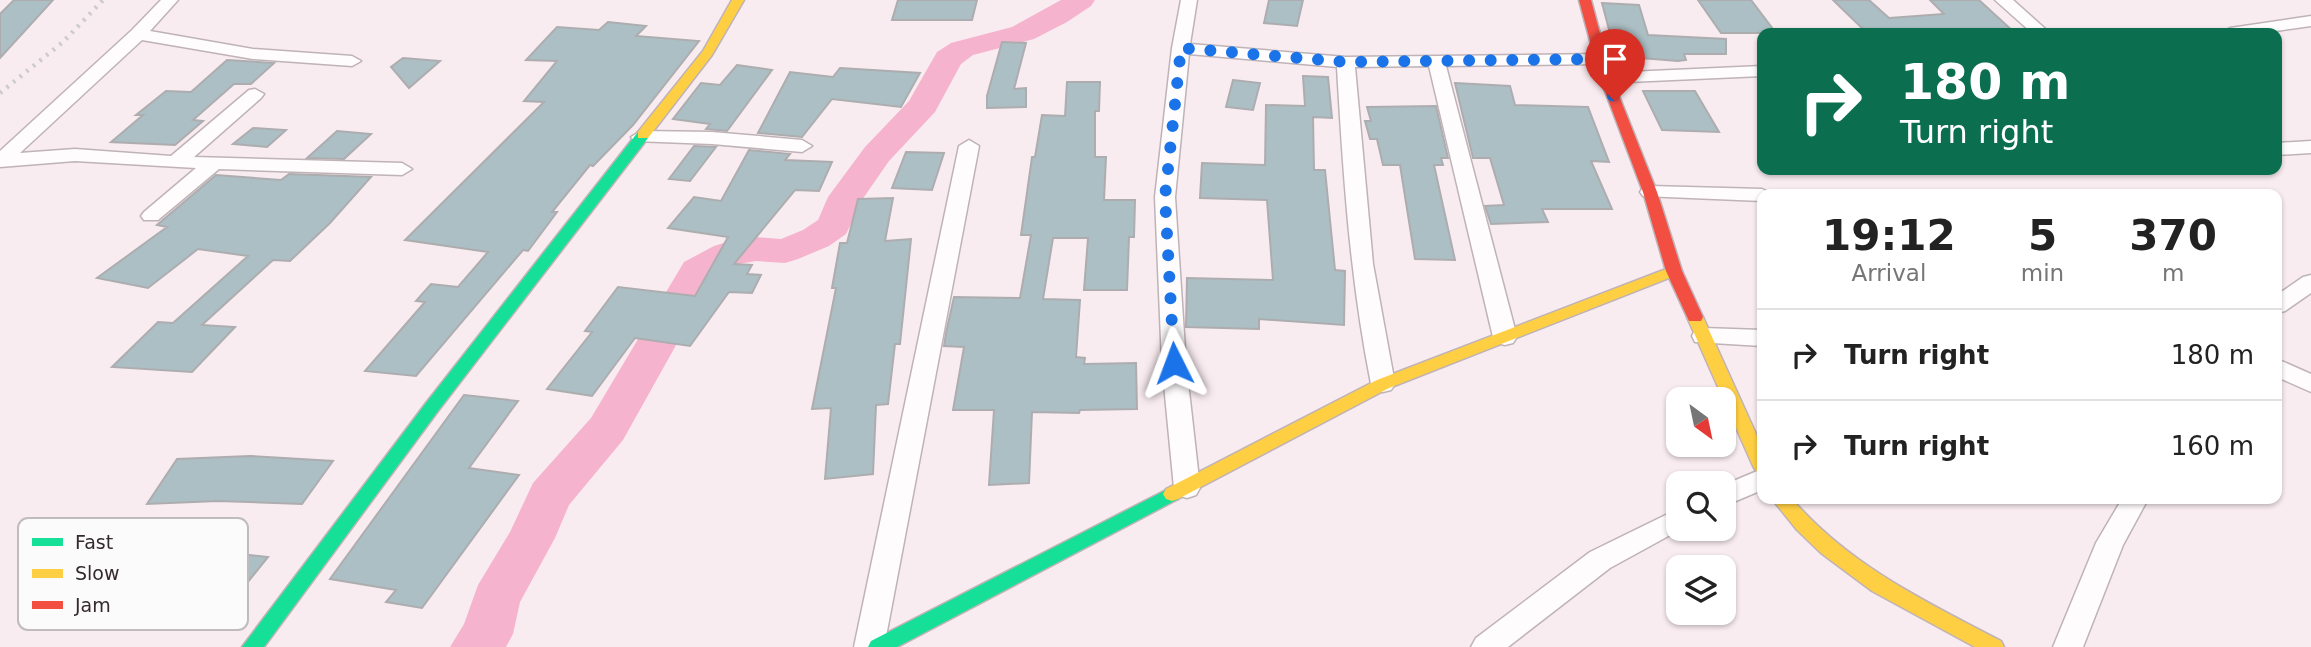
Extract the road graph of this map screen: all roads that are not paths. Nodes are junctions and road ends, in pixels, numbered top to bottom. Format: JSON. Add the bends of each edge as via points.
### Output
{"nodes":[{"id":1,"x":170,"y":0,"type":"edge"},
{"id":2,"x":737,"y":0,"type":"edge"},
{"id":3,"x":1189,"y":0,"type":"edge"},
{"id":4,"x":1585,"y":0,"type":"edge"},
{"id":5,"x":2003,"y":0,"type":"edge"},
{"id":6,"x":2311,"y":21,"type":"edge"},
{"id":7,"x":2036,"y":28,"type":"edge"},
{"id":8,"x":2264,"y":28,"type":"edge"},
{"id":9,"x":138,"y":34,"type":"junction"},
{"id":10,"x":1181,"y":48,"type":"junction"},
{"id":11,"x":352,"y":61,"type":"dead end"},
{"id":12,"x":1436,"y":61,"type":"junction"},
{"id":13,"x":1346,"y":62,"type":"junction"},
{"id":14,"x":1605,"y":69,"type":"junction"},
{"id":15,"x":1757,"y":71,"type":"edge"},
{"id":16,"x":255,"y":94,"type":"dead end"},
{"id":17,"x":641,"y":137,"type":"junction"},
{"id":18,"x":802,"y":146,"type":"dead end"},
{"id":19,"x":969,"y":146,"type":"dead end"},
{"id":20,"x":2311,"y":147,"type":"edge"},
{"id":21,"x":2282,"y":149,"type":"edge"},
{"id":22,"x":1,"y":161,"type":"edge"},
{"id":23,"x":176,"y":162,"type":"junction"},
{"id":24,"x":215,"y":163,"type":"junction"},
{"id":25,"x":402,"y":169,"type":"dead end"},
{"id":26,"x":1650,"y":192,"type":"junction"},
{"id":27,"x":1757,"y":195,"type":"edge"},
{"id":28,"x":151,"y":216,"type":"dead end"},
{"id":29,"x":1674,"y":271,"type":"junction"},
{"id":30,"x":2311,"y":282,"type":"edge"},
{"id":31,"x":2282,"y":302,"type":"edge"},
{"id":32,"x":1703,"y":336,"type":"junction"},
{"id":33,"x":1506,"y":337,"type":"junction"},
{"id":34,"x":1757,"y":338,"type":"edge"},
{"id":35,"x":2282,"y":370,"type":"edge"},
{"id":36,"x":1383,"y":384,"type":"junction"},
{"id":37,"x":2311,"y":384,"type":"edge"},
{"id":38,"x":1757,"y":455,"type":"edge"},
{"id":39,"x":1757,"y":481,"type":"edge"},
{"id":40,"x":1187,"y":488,"type":"junction"},
{"id":41,"x":1736,"y":491,"type":"edge"},
{"id":42,"x":1784,"y":504,"type":"edge"},
{"id":43,"x":2132,"y":504,"type":"edge"},
{"id":44,"x":1666,"y":525,"type":"edge"},
{"id":45,"x":252,"y":647,"type":"edge"},
{"id":46,"x":869,"y":647,"type":"edge"},
{"id":47,"x":878,"y":647,"type":"edge"},
{"id":48,"x":1486,"y":647,"type":"edge"},
{"id":49,"x":1994,"y":647,"type":"edge"},
{"id":50,"x":2068,"y":647,"type":"edge"}],
"edges":[{"from":1,"to":9,"type":"street"},
{"from":2,"to":17,"type":"street","via":[[708,52]]},
{"from":3,"to":10,"type":"street"},
{"from":4,"to":14,"type":"street"},
{"from":5,"to":7,"type":"street"},
{"from":6,"to":8,"type":"street"},
{"from":9,"to":11,"type":"street","via":[[253,54]]},
{"from":9,"to":22,"type":"street"},
{"from":10,"to":13,"type":"street"},
{"from":10,"to":40,"type":"street","via":[[1165,197],[1174,363]]},
{"from":12,"to":13,"type":"street"},
{"from":12,"to":14,"type":"street"},
{"from":12,"to":33,"type":"street"},
{"from":13,"to":36,"type":"street","via":[[1353,182]]},
{"from":14,"to":15,"type":"street"},
{"from":14,"to":26,"type":"street"},
{"from":16,"to":23,"type":"street"},
{"from":17,"to":18,"type":"street"},
{"from":17,"to":45,"type":"street"},
{"from":19,"to":46,"type":"street"},
{"from":20,"to":21,"type":"street"},
{"from":22,"to":23,"type":"street","via":[[75,155]]},
{"from":23,"to":24,"type":"street"},
{"from":24,"to":25,"type":"street"},
{"from":24,"to":28,"type":"street"},
{"from":26,"to":27,"type":"street"},
{"from":26,"to":29,"type":"street"},
{"from":29,"to":32,"type":"street"},
{"from":29,"to":33,"type":"street"},
{"from":30,"to":31,"type":"street"},
{"from":32,"to":34,"type":"street"},
{"from":32,"to":38,"type":"street"},
{"from":33,"to":36,"type":"street"},
{"from":35,"to":37,"type":"street"},
{"from":36,"to":40,"type":"street"},
{"from":39,"to":41,"type":"street"},
{"from":40,"to":47,"type":"street"},
{"from":42,"to":49,"type":"street","via":[[1825,548],[1864,576]]},
{"from":43,"to":50,"type":"street","via":[[2110,543]]},
{"from":44,"to":48,"type":"street","via":[[1600,560]]}]}
